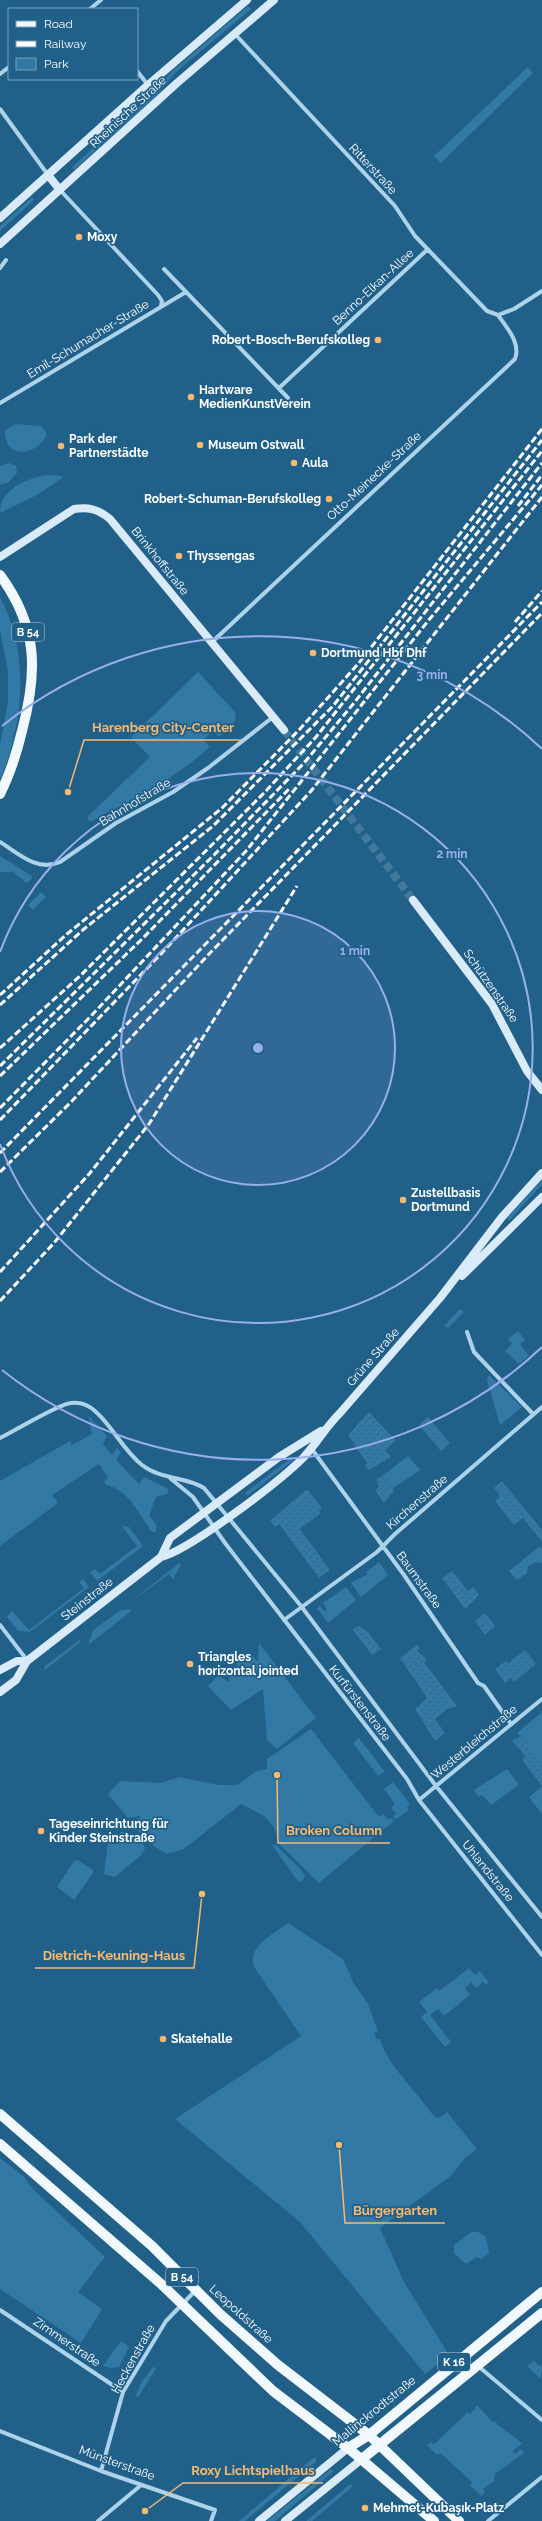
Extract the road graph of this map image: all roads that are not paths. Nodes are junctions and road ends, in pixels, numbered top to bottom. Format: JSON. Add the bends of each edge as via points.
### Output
{"nodes":[{"id":1,"x":101,"y":0,"type":"edge"},
{"id":2,"x":247,"y":0,"type":"edge"},
{"id":3,"x":274,"y":0,"type":"edge"},
{"id":4,"x":91,"y":8,"type":"edge"},
{"id":5,"x":234,"y":33,"type":"junction"},
{"id":6,"x":8,"y":68,"type":"edge"},
{"id":7,"x":138,"y":72,"type":"edge"},
{"id":8,"x":0,"y":74,"type":"edge"},
{"id":9,"x":148,"y":85,"type":"junction"},
{"id":10,"x":0,"y":109,"type":"edge"},
{"id":11,"x":48,"y":175,"type":"junction"},
{"id":12,"x":60,"y":190,"type":"junction"},
{"id":13,"x":0,"y":218,"type":"edge"},
{"id":14,"x":0,"y":244,"type":"edge"},
{"id":15,"x":428,"y":249,"type":"junction"},
{"id":16,"x":6,"y":260,"type":"dead end"},
{"id":17,"x":0,"y":268,"type":"edge"},
{"id":18,"x":164,"y":269,"type":"dead end"},
{"id":19,"x":542,"y":291,"type":"edge"},
{"id":20,"x":186,"y":292,"type":"junction"},
{"id":21,"x":161,"y":306,"type":"junction"},
{"id":22,"x":498,"y":315,"type":"junction"},
{"id":23,"x":279,"y":388,"type":"junction"},
{"id":24,"x":288,"y":398,"type":"dead end"},
{"id":25,"x":0,"y":403,"type":"edge"},
{"id":26,"x":0,"y":557,"type":"edge"},
{"id":27,"x":0,"y":575,"type":"edge"},
{"id":28,"x":210,"y":643,"type":"junction"},
{"id":29,"x":273,"y":717,"type":"junction"},
{"id":30,"x":284,"y":730,"type":"tunnel mouth"},
{"id":31,"x":0,"y":794,"type":"edge"},
{"id":32,"x":0,"y":842,"type":"edge"},
{"id":33,"x":413,"y":900,"type":"tunnel mouth"},
{"id":34,"x":542,"y":1090,"type":"edge"},
{"id":35,"x":542,"y":1173,"type":"edge"},
{"id":36,"x":542,"y":1197,"type":"edge"},
{"id":37,"x":440,"y":1298,"type":"junction"},
{"id":38,"x":467,"y":1332,"type":"dead end"},
{"id":39,"x":542,"y":1407,"type":"edge"},
{"id":40,"x":533,"y":1414,"type":"junction"},
{"id":41,"x":323,"y":1430,"type":"junction"},
{"id":42,"x":0,"y":1438,"type":"edge"},
{"id":43,"x":311,"y":1448,"type":"junction"},
{"id":44,"x":169,"y":1478,"type":"junction"},
{"id":45,"x":217,"y":1504,"type":"junction"},
{"id":46,"x":204,"y":1512,"type":"junction"},
{"id":47,"x":228,"y":1517,"type":"junction"},
{"id":48,"x":214,"y":1527,"type":"junction"},
{"id":49,"x":382,"y":1547,"type":"junction"},
{"id":50,"x":161,"y":1557,"type":"junction"},
{"id":51,"x":301,"y":1606,"type":"junction"},
{"id":52,"x":284,"y":1620,"type":"junction"},
{"id":53,"x":0,"y":1625,"type":"edge"},
{"id":54,"x":27,"y":1660,"type":"junction"},
{"id":55,"x":0,"y":1670,"type":"edge"},
{"id":56,"x":0,"y":1692,"type":"edge"},
{"id":57,"x":542,"y":1699,"type":"edge"},
{"id":58,"x":511,"y":1724,"type":"junction"},
{"id":59,"x":436,"y":1786,"type":"junction"},
{"id":60,"x":418,"y":1800,"type":"junction"},
{"id":61,"x":542,"y":1917,"type":"edge"},
{"id":62,"x":542,"y":1955,"type":"edge"},
{"id":63,"x":0,"y":2114,"type":"edge"},
{"id":64,"x":0,"y":2144,"type":"edge"},
{"id":65,"x":196,"y":2290,"type":"junction"},
{"id":66,"x":542,"y":2292,"type":"edge"},
{"id":67,"x":183,"y":2304,"type":"junction"},
{"id":68,"x":0,"y":2310,"type":"edge"},
{"id":69,"x":542,"y":2313,"type":"edge"},
{"id":70,"x":477,"y":2366,"type":"junction"},
{"id":71,"x":123,"y":2392,"type":"junction"},
{"id":72,"x":542,"y":2420,"type":"edge"},
{"id":73,"x":0,"y":2431,"type":"edge"},
{"id":74,"x":369,"y":2435,"type":"junction"},
{"id":75,"x":380,"y":2446,"type":"junction"},
{"id":76,"x":348,"y":2448,"type":"junction"},
{"id":77,"x":362,"y":2459,"type":"junction"},
{"id":78,"x":100,"y":2471,"type":"junction"},
{"id":79,"x":542,"y":2477,"type":"edge"},
{"id":80,"x":140,"y":2486,"type":"junction"},
{"id":81,"x":98,"y":2521,"type":"edge"},
{"id":82,"x":212,"y":2521,"type":"edge"},
{"id":83,"x":259,"y":2521,"type":"edge"},
{"id":84,"x":285,"y":2521,"type":"edge"},
{"id":85,"x":434,"y":2521,"type":"edge"},
{"id":86,"x":459,"y":2521,"type":"edge"},
{"id":87,"x":488,"y":2521,"type":"edge"}],
"edges":[{"from":1,"to":4,"type":"street"},
{"from":2,"to":9,"type":"main road","name":"Rheinische Straße"},
{"from":3,"to":5,"type":"main road","name":"Rheinische Straße"},
{"from":5,"to":12,"type":"main road","name":"Rheinische Straße"},
{"from":5,"to":15,"type":"street","name":"Ritterstraße","via":[[395,206],[415,236]]},
{"from":6,"to":8,"type":"street"},
{"from":7,"to":9,"type":"street"},
{"from":9,"to":11,"type":"main road","name":"Rheinische Straße"},
{"from":10,"to":11,"type":"street"},
{"from":11,"to":12,"type":"main road"},
{"from":11,"to":13,"type":"main road","name":"Rheinische Straße"},
{"from":12,"to":14,"type":"main road","name":"Rheinische Straße"},
{"from":12,"to":21,"type":"street","via":[[158,295],[162,301]]},
{"from":15,"to":22,"type":"street","name":"Ritterstraße","via":[[487,311]]},
{"from":15,"to":23,"type":"street","name":"Benno-Elkan-Allee"},
{"from":16,"to":17,"type":"street"},
{"from":18,"to":20,"type":"street"},
{"from":19,"to":22,"type":"street","via":[[514,309]]},
{"from":20,"to":21,"type":"street","name":"Emil-Schumacher-Straße"},
{"from":20,"to":23,"type":"street"},
{"from":21,"to":25,"type":"street","name":"Emil-Schumacher-Straße"},
{"from":22,"to":28,"type":"street","name":"Otto-Meinecke-Straße","via":[[516,344],[518,351],[515,359]]},
{"from":23,"to":24,"type":"street"},
{"from":26,"to":28,"type":"main road","name":"Brinkhoffstraße","via":[[74,509],[88,508],[101,512],[110,519]]},
{"from":27,"to":31,"type":"main road","number":"B 54","via":[[24,618],[33,674],[31,696],[18,745]]},
{"from":28,"to":29,"type":"main road","name":"Brinkhoffstraße"},
{"from":29,"to":30,"type":"main road"},
{"from":29,"to":32,"type":"street","name":"Bahnhofstraße","via":[[174,792],[116,823],[60,862],[40,866]]},
{"from":33,"to":34,"type":"main road","name":"Schützenstraße","via":[[492,1004],[528,1071]]},
{"from":35,"to":37,"type":"main road","name":"Grüne Straße","via":[[502,1217]]},
{"from":36,"to":37,"type":"main road","name":"Grüne Straße"},
{"from":37,"to":41,"type":"main road","name":"Grüne Straße","via":[[340,1414]]},
{"from":38,"to":40,"type":"street","via":[[474,1352]]},
{"from":39,"to":40,"type":"street","name":"Kirchenstraße"},
{"from":40,"to":49,"type":"street","name":"Kirchenstraße"},
{"from":41,"to":43,"type":"main road","name":"Grüne Straße"},
{"from":41,"to":45,"type":"main road","name":"Grüne Straße","via":[[279,1457]]},
{"from":42,"to":44,"type":"street","name":"Kurfürstenstraße","via":[[68,1403],[82,1403],[96,1412],[142,1465]]},
{"from":43,"to":47,"type":"main road","name":"Grüne Straße","via":[[292,1467]]},
{"from":43,"to":49,"type":"street","name":"Baumstraße"},
{"from":44,"to":45,"type":"street","name":"Kurfürstenstraße","via":[[196,1483],[204,1488]]},
{"from":44,"to":46,"type":"street","name":"Kurfürstenstraße","via":[[193,1497]]},
{"from":45,"to":46,"type":"main road","name":"Steinstraße"},
{"from":45,"to":47,"type":"street","name":"Kurfürstenstraße"},
{"from":46,"to":48,"type":"street","name":"Kurfürstenstraße"},
{"from":46,"to":50,"type":"main road","name":"Steinstraße","via":[[170,1538]]},
{"from":47,"to":48,"type":"main road","name":"Steinstraße"},
{"from":47,"to":51,"type":"street","name":"Kurfürstenstraße"},
{"from":48,"to":50,"type":"main road","name":"Steinstraße","via":[[179,1551]]},
{"from":48,"to":52,"type":"street","name":"Kurfürstenstraße"},
{"from":49,"to":51,"type":"street","name":"Kirchenstraße"},
{"from":49,"to":58,"type":"street","name":"Baumstraße","via":[[478,1683],[484,1686]]},
{"from":50,"to":54,"type":"main road","name":"Steinstraße"},
{"from":51,"to":52,"type":"street"},
{"from":51,"to":59,"type":"street","name":"Kurfürstenstraße"},
{"from":52,"to":60,"type":"street","name":"Kurfürstenstraße","via":[[407,1779]]},
{"from":53,"to":54,"type":"street"},
{"from":54,"to":55,"type":"main road","name":"Steinstraße","via":[[17,1661]]},
{"from":54,"to":56,"type":"main road","name":"Steinstraße","via":[[16,1680]]},
{"from":57,"to":58,"type":"street","name":"Westerbleichstraße"},
{"from":58,"to":59,"type":"street","name":"Westerbleichstraße"},
{"from":59,"to":60,"type":"street","name":"Westerbleichstraße"},
{"from":59,"to":61,"type":"street","name":"Uhlandstraße"},
{"from":60,"to":62,"type":"street","name":"Uhlandstraße"},
{"from":63,"to":65,"type":"main road","name":"Leopoldstraße","number":"B 54","via":[[152,2246]]},
{"from":64,"to":67,"type":"main road","number":"B 54","via":[[98,2226]]},
{"from":65,"to":67,"type":"street","name":"Heckenstraße"},
{"from":65,"to":74,"type":"main road","name":"Leopoldstraße","number":"B 54","via":[[278,2365]]},
{"from":66,"to":74,"type":"main road","name":"Mallinckrodtstraße","number":"K 16"},
{"from":67,"to":71,"type":"street","name":"Heckenstraße","via":[[166,2321]]},
{"from":67,"to":76,"type":"main road","number":"B 54","via":[[273,2391]]},
{"from":68,"to":71,"type":"street","name":"Zimmerstraße"},
{"from":69,"to":70,"type":"main road","number":"K 16"},
{"from":70,"to":72,"type":"street"},
{"from":70,"to":75,"type":"main road","number":"K 16"},
{"from":71,"to":78,"type":"street","name":"Heckenstraße"},
{"from":73,"to":78,"type":"street","name":"Münsterstraße"},
{"from":74,"to":75,"type":"main road","name":"Leopoldstraße","number":"B 54"},
{"from":74,"to":76,"type":"main road","name":"Mallinckrodtstraße","number":"K 16"},
{"from":75,"to":77,"type":"main road","number":"K 16"},
{"from":75,"to":86,"type":"main road","number":"B 54"},
{"from":76,"to":77,"type":"main road","number":"B 54"},
{"from":76,"to":83,"type":"main road","name":"Mallinckrodtstraße","number":"K 16"},
{"from":77,"to":84,"type":"main road","number":"K 16"},
{"from":77,"to":85,"type":"main road","number":"B 54"},
{"from":78,"to":80,"type":"street","name":"Münsterstraße"},
{"from":79,"to":87,"type":"street"},
{"from":80,"to":81,"type":"street"},
{"from":80,"to":82,"type":"street","name":"Münsterstraße","via":[[215,2510]]}]}
